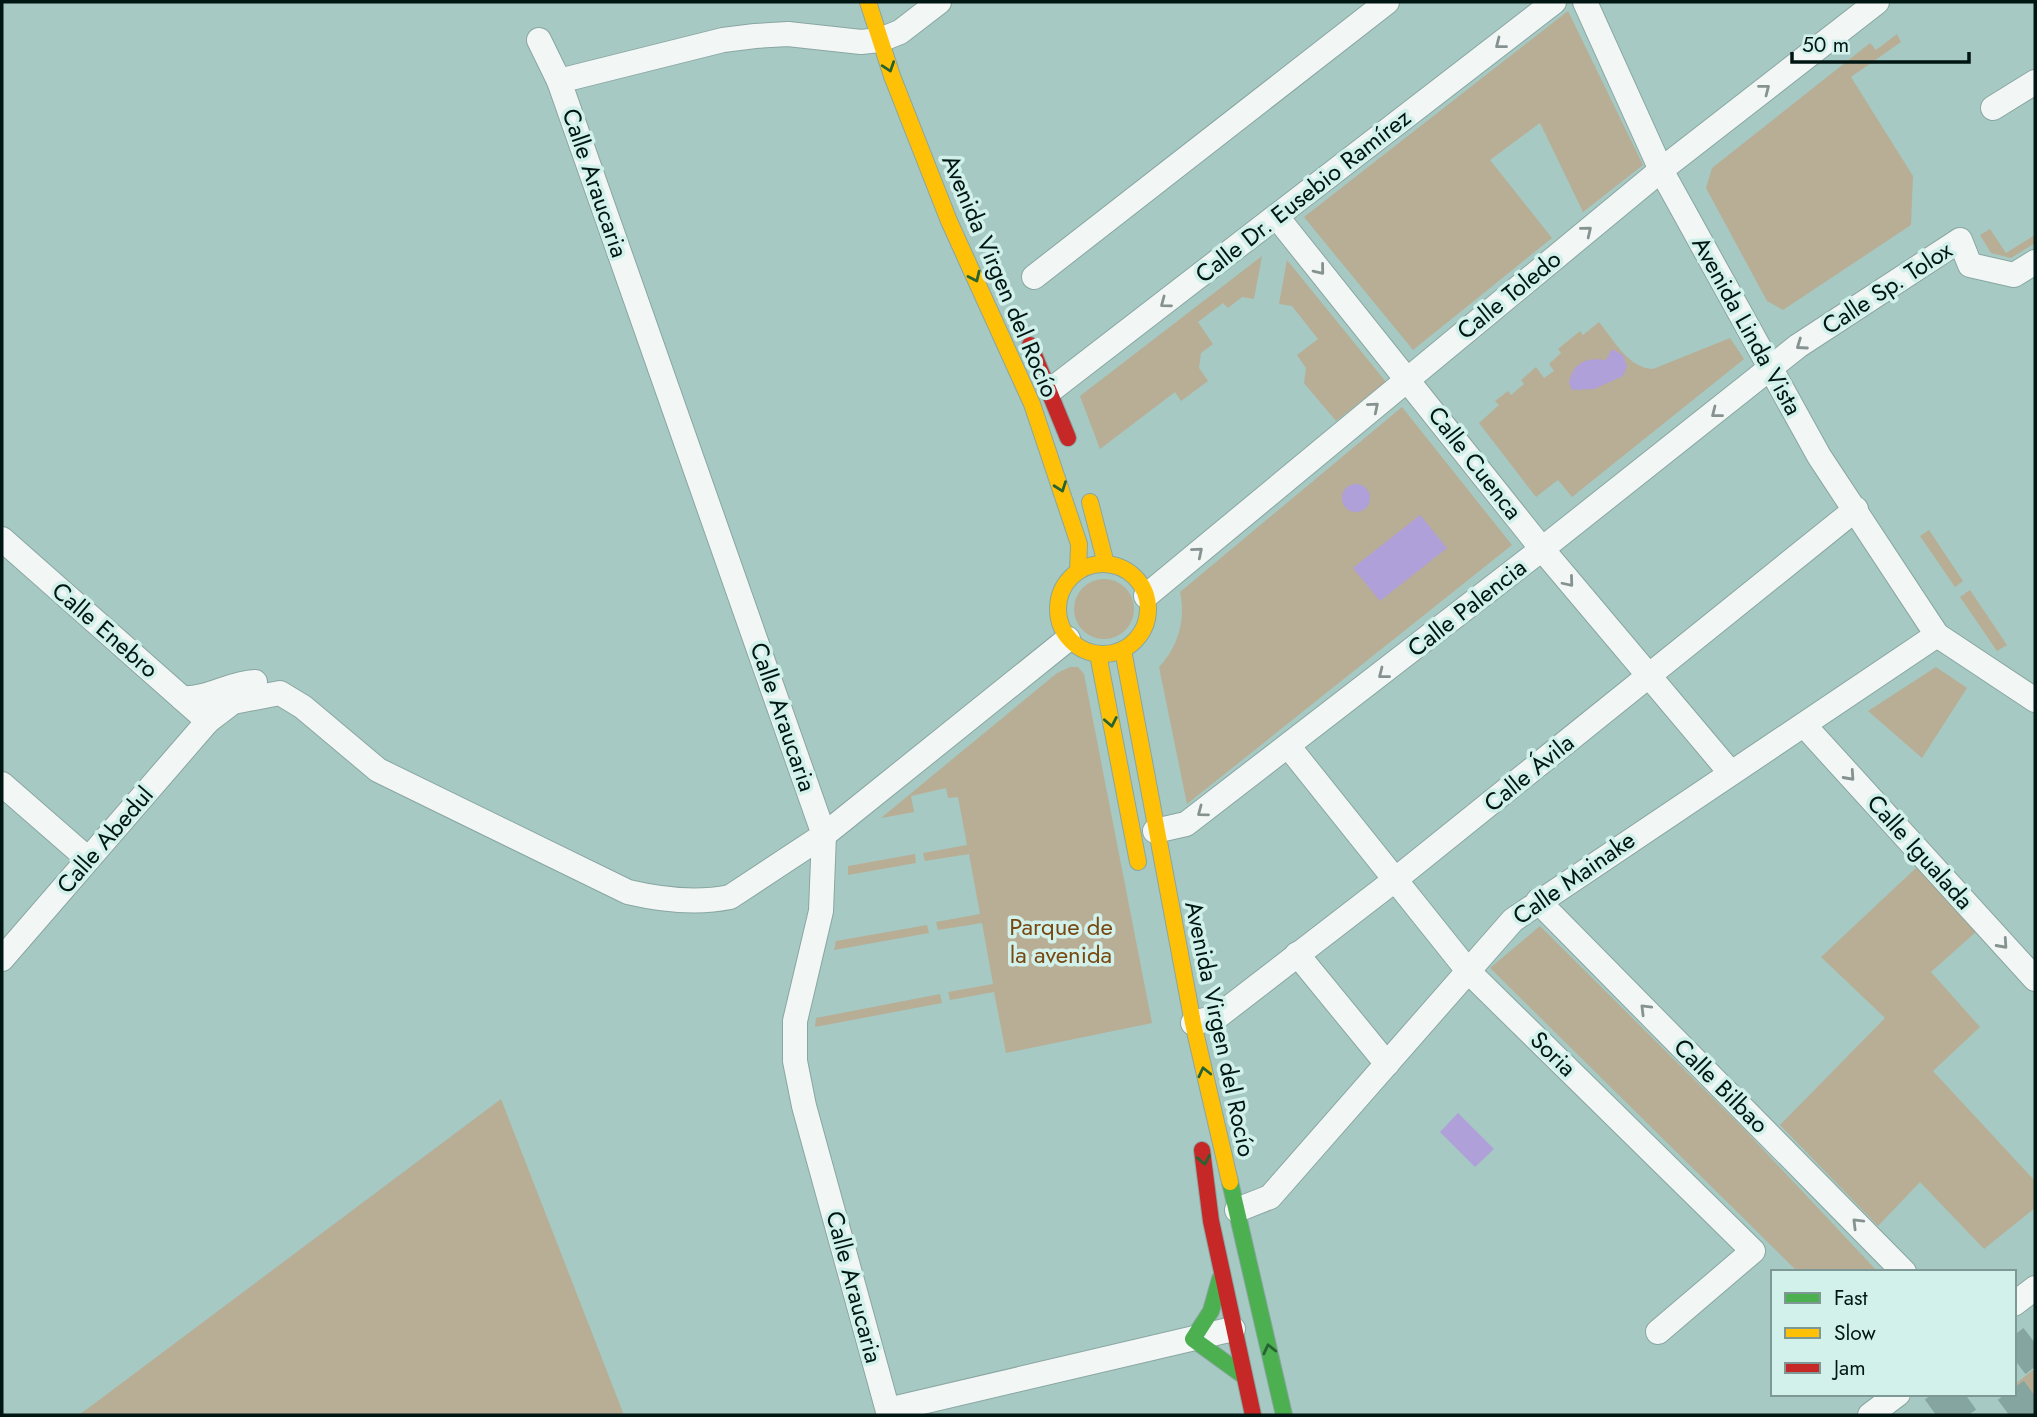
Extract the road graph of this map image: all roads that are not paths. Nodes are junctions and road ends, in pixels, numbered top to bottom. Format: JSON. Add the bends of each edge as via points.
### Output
{"nodes":[{"id":1,"x":868,"y":2,"type":"edge"},
{"id":2,"x":939,"y":2,"type":"edge"},
{"id":3,"x":1387,"y":2,"type":"edge"},
{"id":4,"x":1554,"y":2,"type":"edge"},
{"id":5,"x":1585,"y":2,"type":"edge"},
{"id":6,"x":1877,"y":2,"type":"edge"},
{"id":7,"x":895,"y":32,"type":"junction"},
{"id":8,"x":539,"y":40,"type":"dead end"},
{"id":9,"x":559,"y":81,"type":"junction"},
{"id":10,"x":2035,"y":82,"type":"edge"},
{"id":11,"x":1993,"y":108,"type":"dead end"},
{"id":12,"x":1661,"y":170,"type":"junction"},
{"id":13,"x":1278,"y":217,"type":"junction"},
{"id":14,"x":2035,"y":262,"type":"edge"},
{"id":15,"x":1034,"y":276,"type":"dead end"},
{"id":16,"x":1023,"y":329,"type":"dead end"},
{"id":17,"x":1768,"y":369,"type":"junction"},
{"id":18,"x":1409,"y":378,"type":"junction"},
{"id":19,"x":1051,"y":390,"type":"junction"},
{"id":20,"x":1073,"y":453,"type":"dead end"},
{"id":21,"x":1086,"y":490,"type":"dead end"},
{"id":22,"x":1856,"y":509,"type":"junction"},
{"id":23,"x":2,"y":539,"type":"edge"},
{"id":24,"x":1542,"y":549,"type":"junction"},
{"id":25,"x":1106,"y":564,"type":"junction"},
{"id":26,"x":1078,"y":571,"type":"junction"},
{"id":27,"x":1146,"y":596,"type":"junction"},
{"id":28,"x":1937,"y":635,"type":"junction"},
{"id":29,"x":1068,"y":639,"type":"junction"},
{"id":30,"x":1123,"y":650,"type":"junction"},
{"id":31,"x":1098,"y":654,"type":"junction"},
{"id":32,"x":1648,"y":677,"type":"junction"},
{"id":33,"x":280,"y":693,"type":"junction"},
{"id":34,"x":182,"y":698,"type":"junction"},
{"id":35,"x":2035,"y":701,"type":"edge"},
{"id":36,"x":208,"y":721,"type":"junction"},
{"id":37,"x":1804,"y":725,"type":"junction"},
{"id":38,"x":1289,"y":747,"type":"junction"},
{"id":39,"x":1730,"y":772,"type":"junction"},
{"id":40,"x":2,"y":784,"type":"edge"},
{"id":41,"x":1155,"y":831,"type":"junction"},
{"id":42,"x":824,"y":835,"type":"junction"},
{"id":43,"x":88,"y":859,"type":"junction"},
{"id":44,"x":1140,"y":872,"type":"dead end"},
{"id":45,"x":1396,"y":879,"type":"junction"},
{"id":46,"x":1538,"y":901,"type":"junction"},
{"id":47,"x":1297,"y":954,"type":"junction"},
{"id":48,"x":2,"y":959,"type":"edge"},
{"id":49,"x":1469,"y":972,"type":"junction"},
{"id":50,"x":2035,"y":979,"type":"edge"},
{"id":51,"x":1193,"y":1023,"type":"junction"},
{"id":52,"x":1387,"y":1064,"type":"junction"},
{"id":53,"x":1199,"y":1137,"type":"dead end"},
{"id":54,"x":1237,"y":1210,"type":"junction"},
{"id":55,"x":1220,"y":1269,"type":"junction"},
{"id":56,"x":1903,"y":1270,"type":"edge"},
{"id":57,"x":2035,"y":1288,"type":"edge"},
{"id":58,"x":2016,"y":1302,"type":"edge"},
{"id":59,"x":1233,"y":1329,"type":"junction"},
{"id":60,"x":1658,"y":1332,"type":"dead end"},
{"id":61,"x":1193,"y":1339,"type":"junction"},
{"id":62,"x":1244,"y":1376,"type":"junction"},
{"id":63,"x":1895,"y":1396,"type":"edge"},
{"id":64,"x":888,"y":1412,"type":"edge"},
{"id":65,"x":1253,"y":1415,"type":"edge"},
{"id":66,"x":1270,"y":1415,"type":"edge"},
{"id":67,"x":1284,"y":1415,"type":"edge"},
{"id":68,"x":1870,"y":1415,"type":"edge"}],
"edges":[{"from":1,"to":7,"type":"street","name":"Avenida Virgen del Rocío"},
{"from":2,"to":7,"type":"street"},
{"from":3,"to":15,"type":"street"},
{"from":4,"to":13,"type":"street","name":"Calle Dr. Eusebio Ramírez","one_way":true},
{"from":5,"to":12,"type":"street","name":"Avenida Linda Vista"},
{"from":12,"to":6,"type":"street","name":"Calle Toledo","one_way":true},
{"from":7,"to":9,"type":"street","via":[[860,42],[788,34],[723,40]]},
{"from":7,"to":26,"type":"street","name":"Avenida Virgen del Rocío","one_way":true,"via":[[949,221],[1008,346],[1070,512],[1079,544]]},
{"from":8,"to":9,"type":"street","name":"Calle Araucaria"},
{"from":9,"to":42,"type":"street","name":"Calle Araucaria"},
{"from":10,"to":11,"type":"street"},
{"from":12,"to":17,"type":"street","name":"Avenida Linda Vista","via":[[1746,320]]},
{"from":18,"to":12,"type":"street","name":"Calle Toledo","one_way":true},
{"from":13,"to":18,"type":"street","name":"Calle Cuenca","one_way":true},
{"from":13,"to":19,"type":"street","name":"Calle Dr. Eusebio Ramírez","one_way":true},
{"from":14,"to":17,"type":"street","name":"Calle Sp. Tolox","one_way":true,"via":[[2014,275],[1969,265],[1960,240]]},
{"from":16,"to":19,"type":"street","name":"Avenida Virgen del Rocío"},
{"from":17,"to":22,"type":"street","name":"Avenida Linda Vista"},
{"from":17,"to":24,"type":"street","name":"Calle Palencia","one_way":true},
{"from":18,"to":24,"type":"street","name":"Calle Cuenca"},
{"from":27,"to":18,"type":"street","name":"Calle Toledo","one_way":true},
{"from":19,"to":20,"type":"street","name":"Avenida Virgen del Rocío"},
{"from":21,"to":25,"type":"street"},
{"from":22,"to":28,"type":"street","name":"Avenida Linda Vista"},
{"from":22,"to":32,"type":"street","name":"Calle Ávila"},
{"from":23,"to":34,"type":"street","name":"Calle Enebro"},
{"from":24,"to":32,"type":"street","name":"Calle Cuenca","one_way":true},
{"from":24,"to":38,"type":"street","name":"Calle Palencia","one_way":true},
{"from":25,"to":26,"type":"street"},
{"from":25,"to":27,"type":"street","via":[[1131,573]]},
{"from":26,"to":29,"type":"street","via":[[1063,587],[1057,608]]},
{"from":27,"to":30,"type":"street","via":[[1148,614],[1143,631]]},
{"from":28,"to":35,"type":"street"},
{"from":28,"to":37,"type":"street","name":"Calle Mainake"},
{"from":29,"to":31,"type":"street"},
{"from":29,"to":42,"type":"street"},
{"from":30,"to":31,"type":"street"},
{"from":30,"to":41,"type":"street","name":"Avenida Virgen del Rocío"},
{"from":31,"to":44,"type":"street","one_way":true},
{"from":32,"to":39,"type":"street","name":"Calle Cuenca"},
{"from":32,"to":45,"type":"street","name":"Calle Ávila"},
{"from":33,"to":34,"type":"street","via":[[266,684],[243,683],[202,698]]},
{"from":33,"to":36,"type":"street","name":"Calle Abedul","via":[[233,702]]},
{"from":33,"to":42,"type":"street","via":[[378,770],[628,892],[672,901],[730,897]]},
{"from":34,"to":36,"type":"street","name":"Calle Enebro"},
{"from":36,"to":43,"type":"street","name":"Calle Abedul"},
{"from":37,"to":39,"type":"street","name":"Calle Mainake"},
{"from":37,"to":50,"type":"street","name":"Calle Igualada","one_way":true},
{"from":38,"to":41,"type":"street","name":"Calle Palencia","one_way":true,"via":[[1186,824]]},
{"from":38,"to":45,"type":"street","name":"Soria"},
{"from":39,"to":46,"type":"street","name":"Calle Mainake"},
{"from":40,"to":43,"type":"street"},
{"from":41,"to":51,"type":"street","name":"Avenida Virgen del Rocío"},
{"from":42,"to":64,"type":"street","name":"Calle Araucaria","via":[[821,911],[795,1021],[795,1061]]},
{"from":43,"to":48,"type":"street","name":"Calle Abedul"},
{"from":45,"to":47,"type":"street","name":"Calle Ávila"},
{"from":45,"to":49,"type":"street","name":"Soria"},
{"from":46,"to":49,"type":"street","name":"Calle Mainake","via":[[1505,928]]},
{"from":56,"to":46,"type":"street","name":"Calle Bilbao","one_way":true},
{"from":47,"to":51,"type":"street","name":"Calle Ávila","via":[[1217,1017]]},
{"from":47,"to":52,"type":"street"},
{"from":49,"to":52,"type":"street","name":"Calle Mainake"},
{"from":49,"to":60,"type":"street","name":"Soria","via":[[1753,1251]]},
{"from":54,"to":51,"type":"street","name":"Avenida Virgen del Rocío","one_way":true},
{"from":52,"to":54,"type":"street","name":"Calle Mainake","via":[[1270,1197]]},
{"from":53,"to":55,"type":"street","name":"Avenida Virgen del Rocío","one_way":true},
{"from":54,"to":59,"type":"street","via":[[1231,1235],[1245,1309]]},
{"from":67,"to":54,"type":"street","name":"Avenida Virgen del Rocío","one_way":true},
{"from":55,"to":59,"type":"street","name":"Avenida Virgen del Rocío"},
{"from":55,"to":61,"type":"street","via":[[1219,1297]]},
{"from":57,"to":58,"type":"street"},
{"from":59,"to":61,"type":"street"},
{"from":59,"to":62,"type":"street","name":"Avenida Virgen del Rocío"},
{"from":59,"to":66,"type":"street","via":[[1252,1338]]},
{"from":61,"to":62,"type":"street"},
{"from":61,"to":64,"type":"street"},
{"from":62,"to":65,"type":"street","name":"Avenida Virgen del Rocío"},
{"from":63,"to":68,"type":"street"}]}
